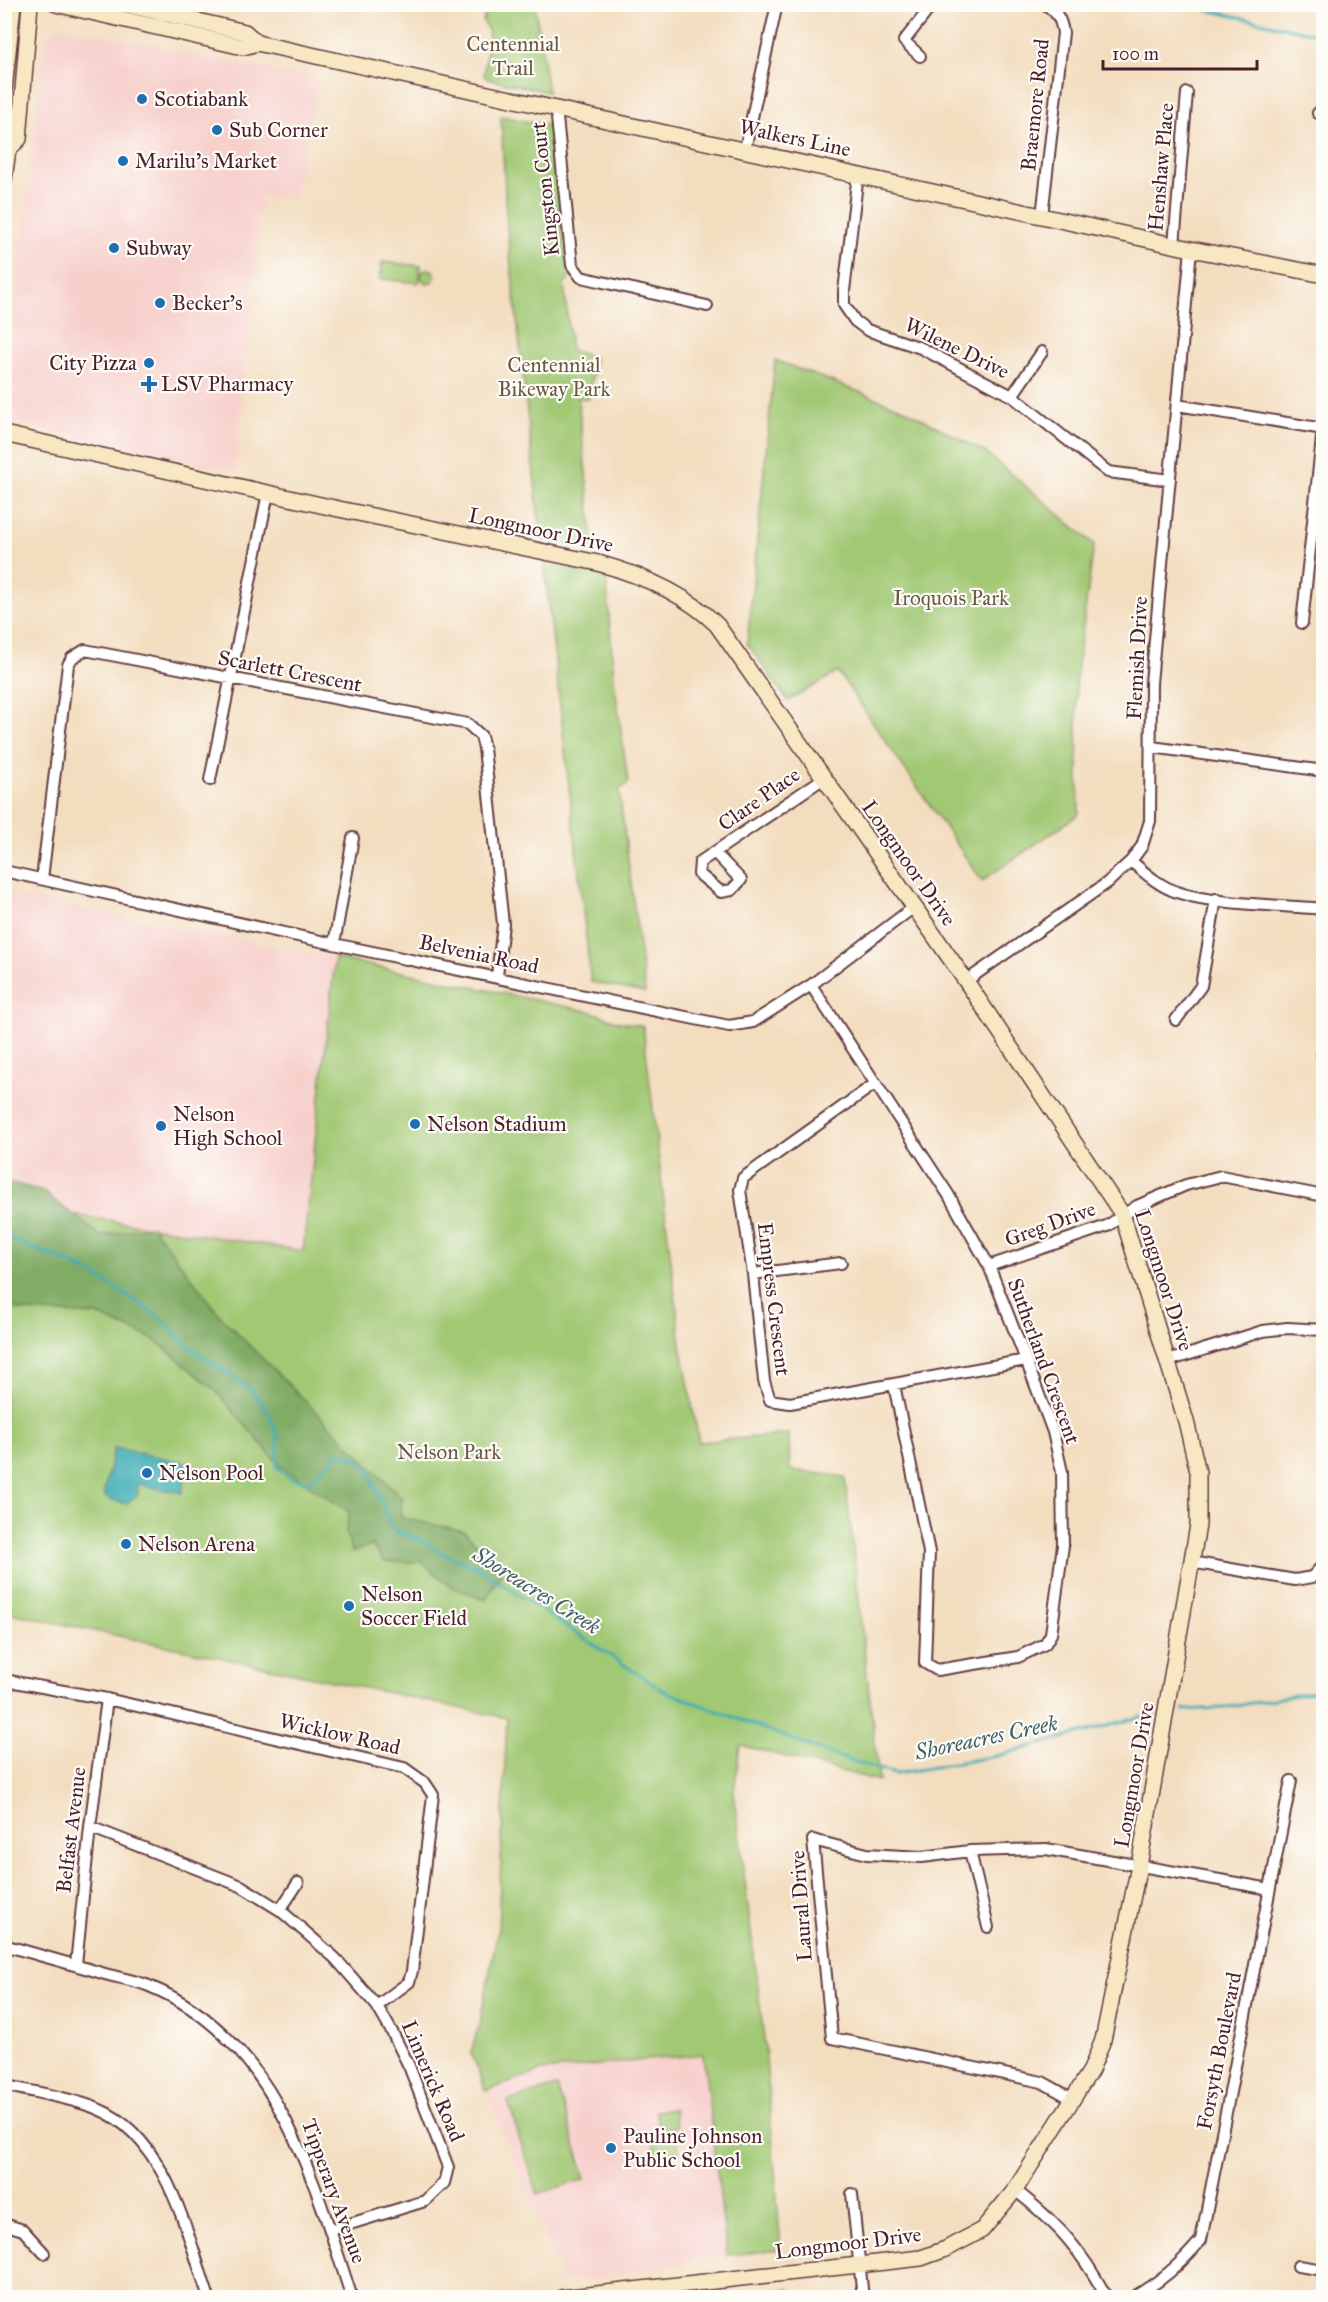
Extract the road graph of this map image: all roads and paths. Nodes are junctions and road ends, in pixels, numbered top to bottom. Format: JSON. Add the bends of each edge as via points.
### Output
{"nodes":[{"id":1,"x":14,"y":4,"type":"edge"},
{"id":2,"x":30,"y":4,"type":"edge"},
{"id":3,"x":56,"y":4,"type":"edge"},
{"id":4,"x":124,"y":4,"type":"edge"},
{"id":5,"x":777,"y":4,"type":"edge"},
{"id":6,"x":933,"y":4,"type":"edge"},
{"id":7,"x":1045,"y":4,"type":"edge"},
{"id":8,"x":257,"y":43,"type":"junction"},
{"id":9,"x":920,"y":56,"type":"dead end"},
{"id":10,"x":4,"y":90,"type":"edge"},
{"id":11,"x":1187,"y":93,"type":"dead end"},
{"id":12,"x":556,"y":108,"type":"junction"},
{"id":13,"x":6,"y":146,"type":"edge"},
{"id":14,"x":745,"y":149,"type":"junction"},
{"id":15,"x":858,"y":174,"type":"junction"},
{"id":16,"x":4,"y":179,"type":"edge"},
{"id":17,"x":1042,"y":216,"type":"junction"},
{"id":18,"x":1174,"y":245,"type":"junction"},
{"id":19,"x":1191,"y":249,"type":"junction"},
{"id":20,"x":1323,"y":275,"type":"edge"},
{"id":21,"x":707,"y":306,"type":"dead end"},
{"id":22,"x":1042,"y":352,"type":"dead end"},
{"id":23,"x":1012,"y":396,"type":"junction"},
{"id":24,"x":1178,"y":405,"type":"junction"},
{"id":25,"x":1323,"y":429,"type":"edge"},
{"id":26,"x":4,"y":434,"type":"edge"},
{"id":27,"x":1170,"y":480,"type":"junction"},
{"id":28,"x":268,"y":493,"type":"junction"},
{"id":29,"x":1302,"y":623,"type":"dead end"},
{"id":30,"x":230,"y":679,"type":"junction"},
{"id":31,"x":1152,"y":747,"type":"junction"},
{"id":32,"x":1323,"y":771,"type":"edge"},
{"id":33,"x":824,"y":777,"type":"junction"},
{"id":34,"x":210,"y":780,"type":"dead end"},
{"id":35,"x":353,"y":838,"type":"dead end"},
{"id":36,"x":715,"y":853,"type":"dead end"},
{"id":37,"x":1131,"y":861,"type":"junction"},
{"id":38,"x":4,"y":871,"type":"edge"},
{"id":39,"x":42,"y":879,"type":"junction"},
{"id":40,"x":1216,"y":899,"type":"junction"},
{"id":41,"x":914,"y":907,"type":"junction"},
{"id":42,"x":1323,"y":909,"type":"edge"},
{"id":43,"x":334,"y":944,"type":"junction"},
{"id":44,"x":497,"y":976,"type":"junction"},
{"id":45,"x":966,"y":981,"type":"junction"},
{"id":46,"x":811,"y":985,"type":"junction"},
{"id":47,"x":1176,"y":1020,"type":"dead end"},
{"id":48,"x":876,"y":1083,"type":"junction"},
{"id":49,"x":1323,"y":1196,"type":"edge"},
{"id":50,"x":1122,"y":1214,"type":"junction"},
{"id":51,"x":841,"y":1263,"type":"dead end"},
{"id":52,"x":989,"y":1266,"type":"junction"},
{"id":53,"x":753,"y":1274,"type":"junction"},
{"id":54,"x":1323,"y":1330,"type":"edge"},
{"id":55,"x":1026,"y":1360,"type":"junction"},
{"id":56,"x":1168,"y":1361,"type":"junction"},
{"id":57,"x":894,"y":1385,"type":"junction"},
{"id":58,"x":1191,"y":1562,"type":"junction"},
{"id":59,"x":1323,"y":1564,"type":"edge"},
{"id":60,"x":4,"y":1680,"type":"edge"},
{"id":61,"x":107,"y":1699,"type":"junction"},
{"id":62,"x":1291,"y":1781,"type":"dead end"},
{"id":63,"x":90,"y":1827,"type":"junction"},
{"id":64,"x":969,"y":1851,"type":"junction"},
{"id":65,"x":1139,"y":1866,"type":"junction"},
{"id":66,"x":298,"y":1883,"type":"dead end"},
{"id":67,"x":1270,"y":1888,"type":"junction"},
{"id":68,"x":280,"y":1910,"type":"junction"},
{"id":69,"x":988,"y":1927,"type":"dead end"},
{"id":70,"x":4,"y":1945,"type":"edge"},
{"id":71,"x":76,"y":1965,"type":"junction"},
{"id":72,"x":377,"y":2006,"type":"junction"},
{"id":73,"x":4,"y":2085,"type":"edge"},
{"id":74,"x":1071,"y":2098,"type":"junction"},
{"id":75,"x":1015,"y":2190,"type":"junction"},
{"id":76,"x":852,"y":2194,"type":"dead end"},
{"id":77,"x":4,"y":2224,"type":"edge"},
{"id":78,"x":330,"y":2230,"type":"junction"},
{"id":79,"x":44,"y":2253,"type":"dead end"},
{"id":80,"x":861,"y":2266,"type":"junction"},
{"id":81,"x":1298,"y":2266,"type":"dead end"},
{"id":82,"x":1323,"y":2270,"type":"edge"},
{"id":83,"x":651,"y":2293,"type":"edge"},
{"id":84,"x":209,"y":2298,"type":"edge"},
{"id":85,"x":352,"y":2298,"type":"edge"},
{"id":86,"x":561,"y":2298,"type":"edge"},
{"id":87,"x":863,"y":2298,"type":"edge"},
{"id":88,"x":1107,"y":2298,"type":"edge"},
{"id":89,"x":1132,"y":2298,"type":"edge"}],
"edges":[{"from":1,"to":10,"type":"street"},
{"from":2,"to":13,"type":"street","via":[[19,139]]},
{"from":3,"to":8,"type":"street","name":"Walkers Line","via":[[243,47]]},
{"from":4,"to":8,"type":"street","name":"Walkers Line","via":[[245,32]]},
{"from":5,"to":14,"type":"street"},
{"from":6,"to":9,"type":"street","via":[[904,41]]},
{"from":7,"to":17,"type":"street","name":"Braemore Road","via":[[1056,11],[1063,33]]},
{"from":8,"to":12,"type":"street","name":"Walkers Line"},
{"from":11,"to":18,"type":"street","name":"Henshaw Place"},
{"from":12,"to":14,"type":"street","name":"Walkers Line"},
{"from":12,"to":21,"type":"street","name":"Kingston Court","via":[[572,265],[581,277]]},
{"from":13,"to":16,"type":"street"},
{"from":14,"to":15,"type":"street","name":"Walkers Line"},
{"from":15,"to":17,"type":"street","name":"Walkers Line"},
{"from":15,"to":23,"type":"street","name":"Wilene Drive","via":[[844,291],[844,305],[855,321],[867,330],[921,348]]},
{"from":17,"to":18,"type":"street","name":"Walkers Line"},
{"from":18,"to":19,"type":"street","name":"Walkers Line"},
{"from":19,"to":20,"type":"street","name":"Walkers Line"},
{"from":19,"to":24,"type":"street","name":"Flemish Drive"},
{"from":22,"to":23,"type":"street"},
{"from":23,"to":27,"type":"street","name":"Wilene Drive","via":[[1108,471]]},
{"from":24,"to":25,"type":"street"},
{"from":24,"to":27,"type":"street","name":"Flemish Drive"},
{"from":25,"to":29,"type":"street"},
{"from":26,"to":28,"type":"street","name":"Longmoor Drive"},
{"from":27,"to":31,"type":"street","name":"Flemish Drive","via":[[1151,683]]},
{"from":28,"to":30,"type":"street"},
{"from":28,"to":33,"type":"street","name":"Longmoor Drive","via":[[598,563],[661,586],[699,606],[717,625]]},
{"from":30,"to":34,"type":"street"},
{"from":30,"to":39,"type":"street","name":"Scarlett Crescent","via":[[98,651],[85,650],[72,658],[68,665]]},
{"from":30,"to":44,"type":"street","name":"Scarlett Crescent","via":[[468,724],[481,736],[503,924]]},
{"from":31,"to":32,"type":"street"},
{"from":31,"to":37,"type":"street","name":"Flemish Drive","via":[[1150,821],[1142,846]]},
{"from":33,"to":36,"type":"street","name":"Clare Place"},
{"from":33,"to":41,"type":"street","name":"Longmoor Drive"},
{"from":35,"to":43,"type":"street"},
{"from":37,"to":40,"type":"street","via":[[1153,880],[1177,892]]},
{"from":37,"to":45,"type":"street","name":"Flemish Drive","via":[[1107,883]]},
{"from":38,"to":39,"type":"street","name":"Belvenia Road"},
{"from":39,"to":43,"type":"street","name":"Belvenia Road"},
{"from":40,"to":42,"type":"street"},
{"from":40,"to":47,"type":"street","via":[[1201,986]]},
{"from":41,"to":45,"type":"street","name":"Longmoor Drive"},
{"from":41,"to":46,"type":"street","name":"Belvenia Road"},
{"from":43,"to":44,"type":"street","name":"Belvenia Road"},
{"from":44,"to":46,"type":"street","name":"Belvenia Road","via":[[729,1026],[753,1022]]},
{"from":45,"to":50,"type":"street","name":"Longmoor Drive"},
{"from":46,"to":48,"type":"street","name":"Sutherland Crescent"},
{"from":48,"to":52,"type":"street","name":"Sutherland Crescent"},
{"from":48,"to":53,"type":"street","name":"Empress Crescent","via":[[743,1178],[740,1190]]},
{"from":49,"to":50,"type":"street","name":"Greg Drive","via":[[1221,1176],[1186,1185]]},
{"from":50,"to":52,"type":"street","name":"Greg Drive","via":[[1107,1226]]},
{"from":50,"to":56,"type":"street","name":"Longmoor Drive"},
{"from":51,"to":53,"type":"street"},
{"from":52,"to":55,"type":"street","name":"Sutherland Crescent"},
{"from":53,"to":57,"type":"street","name":"Empress Crescent","via":[[764,1381],[770,1400],[790,1403]]},
{"from":54,"to":56,"type":"street","via":[[1263,1331]]},
{"from":55,"to":57,"type":"street","name":"Empress Crescent"},
{"from":55,"to":57,"type":"street","name":"Sutherland Crescent","via":[[1053,1432],[1062,1472],[1063,1545],[1052,1634],[1046,1644],[1018,1657],[937,1670],[925,1663],[929,1552]]},
{"from":56,"to":58,"type":"street","name":"Longmoor Drive","via":[[1198,1472],[1198,1525]]},
{"from":58,"to":59,"type":"street","via":[[1295,1580],[1312,1577]]},
{"from":58,"to":65,"type":"street","name":"Longmoor Drive"},
{"from":60,"to":61,"type":"street","name":"Wicklow Road"},
{"from":61,"to":63,"type":"street","name":"Belfast Avenue"},
{"from":61,"to":72,"type":"street","name":"Wicklow Road","via":[[404,1768],[425,1784],[433,1795],[412,1971],[409,1982]]},
{"from":62,"to":67,"type":"street","name":"Forsyth Boulevard"},
{"from":63,"to":68,"type":"street","name":"Limerick Road","via":[[241,1886]]},
{"from":63,"to":71,"type":"street","name":"Belfast Avenue"},
{"from":64,"to":65,"type":"street","name":"Laural Drive","via":[[1046,1849]]},
{"from":64,"to":69,"type":"street"},
{"from":64,"to":74,"type":"street","name":"Laural Drive","via":[[922,1857],[867,1854],[813,1840],[832,2038],[1042,2082]]},
{"from":65,"to":67,"type":"street","name":"Laural Drive"},
{"from":65,"to":74,"type":"street","name":"Longmoor Drive","via":[[1103,2040],[1091,2070]]},
{"from":66,"to":68,"type":"street"},
{"from":67,"to":89,"type":"street","name":"Forsyth Boulevard","via":[[1201,2240],[1179,2266]]},
{"from":68,"to":72,"type":"street","name":"Limerick Road","via":[[335,1958]]},
{"from":70,"to":71,"type":"street","name":"Tipperary Avenue"},
{"from":71,"to":78,"type":"street","name":"Tipperary Avenue","via":[[149,1986],[196,2011],[246,2056],[279,2105],[304,2154]]},
{"from":72,"to":78,"type":"street","name":"Limerick Road","via":[[409,2066],[448,2167],[444,2183],[425,2201]]},
{"from":73,"to":84,"type":"street","via":[[99,2109],[134,2133],[157,2163],[174,2197]]},
{"from":74,"to":75,"type":"street","name":"Longmoor Drive"},
{"from":75,"to":80,"type":"street","name":"Longmoor Drive","via":[[982,2230],[946,2249],[921,2258]]},
{"from":75,"to":88,"type":"street","via":[[1068,2236]]},
{"from":76,"to":80,"type":"street"},
{"from":77,"to":79,"type":"street","via":[[23,2230]]},
{"from":78,"to":85,"type":"street","name":"Tipperary Avenue"},
{"from":80,"to":83,"type":"street","name":"Longmoor Drive"},
{"from":80,"to":87,"type":"street"},
{"from":81,"to":82,"type":"street"},
{"from":83,"to":86,"type":"street","name":"Longmoor Drive"}]}
